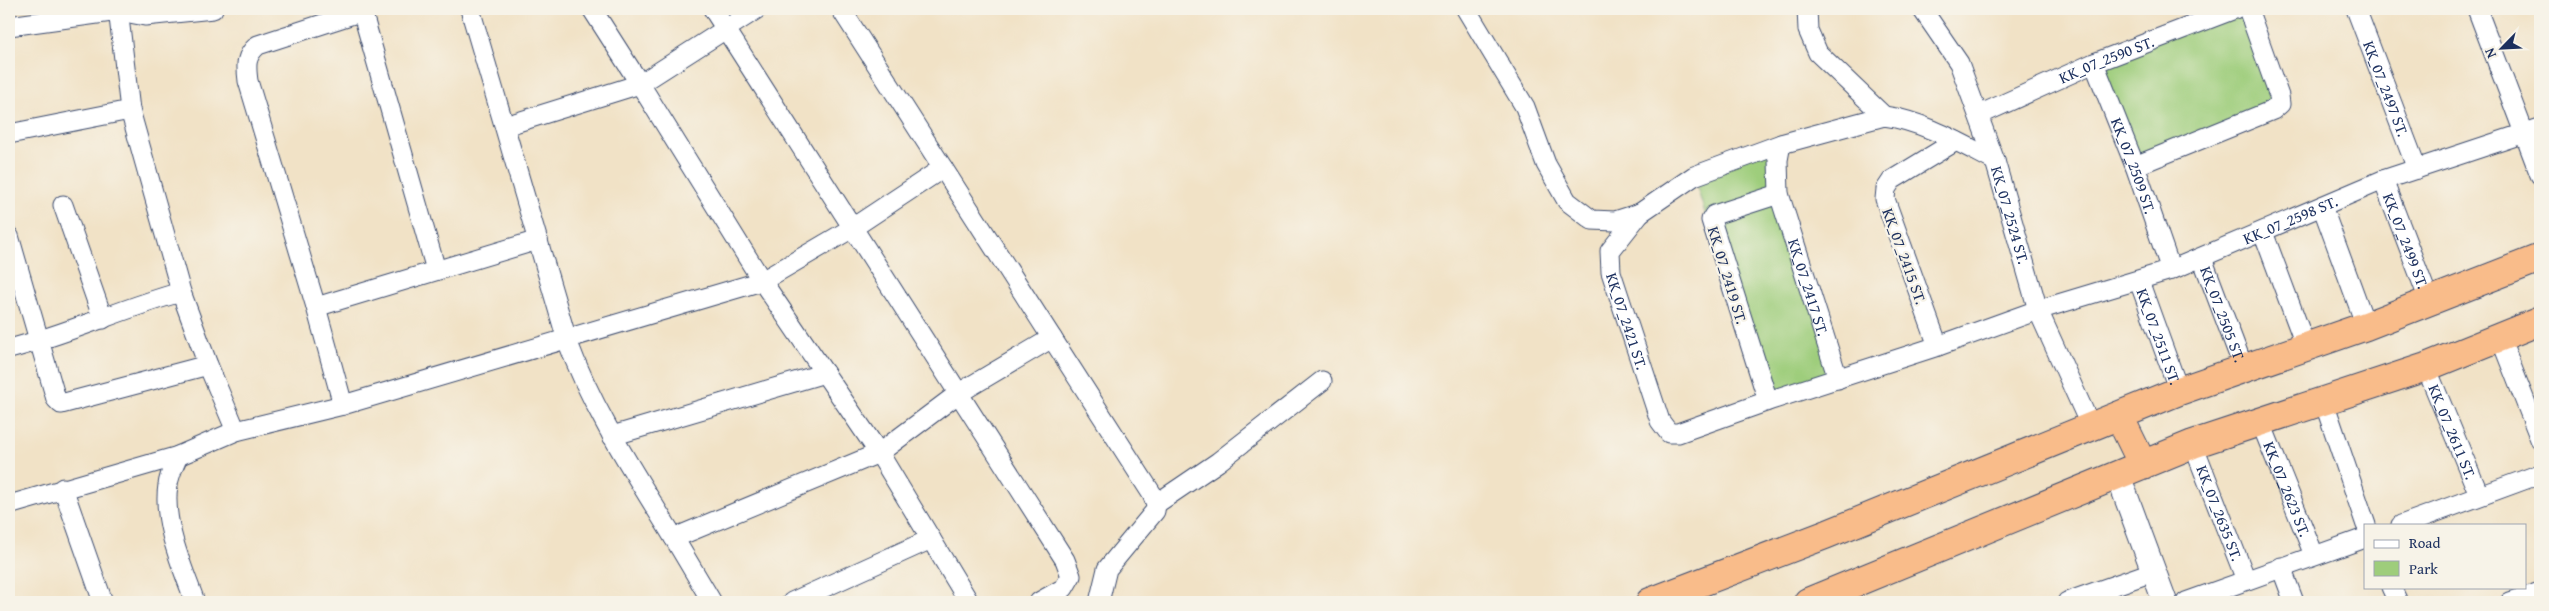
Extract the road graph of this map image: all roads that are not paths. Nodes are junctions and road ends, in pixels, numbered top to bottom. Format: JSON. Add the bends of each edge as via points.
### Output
{"nodes":[{"id":1,"x":213,"y":9,"type":"edge"},
{"id":2,"x":470,"y":9,"type":"edge"},
{"id":3,"x":592,"y":9,"type":"edge"},
{"id":4,"x":713,"y":9,"type":"edge"},
{"id":5,"x":757,"y":9,"type":"edge"},
{"id":6,"x":841,"y":9,"type":"edge"},
{"id":7,"x":1466,"y":9,"type":"edge"},
{"id":8,"x":1807,"y":9,"type":"edge"},
{"id":9,"x":1922,"y":9,"type":"edge"},
{"id":10,"x":2235,"y":9,"type":"edge"},
{"id":11,"x":2248,"y":9,"type":"edge"},
{"id":12,"x":2356,"y":9,"type":"edge"},
{"id":13,"x":2477,"y":9,"type":"edge"},
{"id":14,"x":119,"y":10,"type":"edge"},
{"id":15,"x":365,"y":10,"type":"edge"},
{"id":16,"x":2215,"y":12,"type":"edge"},
{"id":17,"x":9,"y":26,"type":"edge"},
{"id":18,"x":726,"y":30,"type":"junction"},
{"id":19,"x":2094,"y":63,"type":"junction"},
{"id":20,"x":640,"y":84,"type":"junction"},
{"id":21,"x":130,"y":110,"type":"junction"},
{"id":22,"x":1979,"y":115,"type":"junction"},
{"id":23,"x":1884,"y":116,"type":"junction"},
{"id":24,"x":505,"y":126,"type":"junction"},
{"id":25,"x":2533,"y":130,"type":"edge"},
{"id":26,"x":9,"y":134,"type":"edge"},
{"id":27,"x":1956,"y":141,"type":"junction"},
{"id":28,"x":1781,"y":144,"type":"junction"},
{"id":29,"x":1994,"y":162,"type":"junction"},
{"id":30,"x":2135,"y":166,"type":"junction"},
{"id":31,"x":943,"y":168,"type":"junction"},
{"id":32,"x":2417,"y":169,"type":"junction"},
{"id":33,"x":2540,"y":176,"type":"edge"},
{"id":34,"x":2383,"y":180,"type":"junction"},
{"id":35,"x":1779,"y":194,"type":"junction"},
{"id":36,"x":63,"y":204,"type":"dead end"},
{"id":37,"x":2322,"y":206,"type":"junction"},
{"id":38,"x":1640,"y":213,"type":"junction"},
{"id":39,"x":854,"y":227,"type":"junction"},
{"id":40,"x":2263,"y":232,"type":"junction"},
{"id":41,"x":9,"y":236,"type":"edge"},
{"id":42,"x":538,"y":240,"type":"junction"},
{"id":43,"x":2202,"y":258,"type":"junction"},
{"id":44,"x":2540,"y":258,"type":"edge"},
{"id":45,"x":436,"y":270,"type":"junction"},
{"id":46,"x":2171,"y":270,"type":"junction"},
{"id":47,"x":762,"y":281,"type":"junction"},
{"id":48,"x":2138,"y":281,"type":"junction"},
{"id":49,"x":181,"y":292,"type":"junction"},
{"id":50,"x":2428,"y":300,"type":"junction"},
{"id":51,"x":316,"y":307,"type":"junction"},
{"id":52,"x":2038,"y":310,"type":"junction"},
{"id":53,"x":103,"y":319,"type":"junction"},
{"id":54,"x":2540,"y":321,"type":"edge"},
{"id":55,"x":2366,"y":326,"type":"junction"},
{"id":56,"x":2500,"y":337,"type":"junction"},
{"id":57,"x":1052,"y":338,"type":"junction"},
{"id":58,"x":41,"y":340,"type":"junction"},
{"id":59,"x":567,"y":340,"type":"junction"},
{"id":60,"x":1938,"y":346,"type":"junction"},
{"id":61,"x":2306,"y":347,"type":"junction"},
{"id":62,"x":9,"y":349,"type":"edge"},
{"id":63,"x":208,"y":365,"type":"junction"},
{"id":64,"x":2426,"y":367,"type":"junction"},
{"id":65,"x":2244,"y":369,"type":"junction"},
{"id":66,"x":825,"y":373,"type":"junction"},
{"id":67,"x":1838,"y":379,"type":"junction"},
{"id":68,"x":1322,"y":381,"type":"dead end"},
{"id":69,"x":2179,"y":391,"type":"junction"},
{"id":70,"x":959,"y":393,"type":"junction"},
{"id":71,"x":1768,"y":400,"type":"junction"},
{"id":72,"x":2324,"y":402,"type":"junction"},
{"id":73,"x":343,"y":405,"type":"junction"},
{"id":74,"x":2119,"y":416,"type":"junction"},
{"id":75,"x":2261,"y":422,"type":"junction"},
{"id":76,"x":2091,"y":427,"type":"junction"},
{"id":77,"x":236,"y":431,"type":"junction"},
{"id":78,"x":1669,"y":433,"type":"joint"},
{"id":79,"x":612,"y":436,"type":"junction"},
{"id":80,"x":2540,"y":439,"type":"edge"},
{"id":81,"x":2193,"y":444,"type":"junction"},
{"id":82,"x":879,"y":452,"type":"junction"},
{"id":83,"x":178,"y":456,"type":"junction"},
{"id":84,"x":2143,"y":465,"type":"junction"},
{"id":85,"x":2540,"y":474,"type":"edge"},
{"id":86,"x":2118,"y":475,"type":"junction"},
{"id":87,"x":63,"y":488,"type":"junction"},
{"id":88,"x":2479,"y":496,"type":"junction"},
{"id":89,"x":1156,"y":504,"type":"junction"},
{"id":90,"x":9,"y":505,"type":"edge"},
{"id":91,"x":2366,"y":524,"type":"edge"},
{"id":92,"x":2404,"y":524,"type":"edge"},
{"id":93,"x":674,"y":538,"type":"junction"},
{"id":94,"x":2364,"y":538,"type":"edge"},
{"id":95,"x":931,"y":539,"type":"junction"},
{"id":96,"x":2314,"y":555,"type":"junction"},
{"id":97,"x":2281,"y":567,"type":"junction"},
{"id":98,"x":2155,"y":571,"type":"junction"},
{"id":99,"x":2246,"y":580,"type":"junction"},
{"id":100,"x":2391,"y":588,"type":"edge"},
{"id":101,"x":2540,"y":592,"type":"edge"},
{"id":102,"x":103,"y":602,"type":"edge"},
{"id":103,"x":195,"y":602,"type":"edge"},
{"id":104,"x":712,"y":602,"type":"edge"},
{"id":105,"x":792,"y":602,"type":"edge"},
{"id":106,"x":969,"y":602,"type":"edge"},
{"id":107,"x":1039,"y":602,"type":"edge"},
{"id":108,"x":1099,"y":602,"type":"edge"},
{"id":109,"x":1650,"y":602,"type":"edge"},
{"id":110,"x":1808,"y":602,"type":"edge"},
{"id":111,"x":2067,"y":602,"type":"edge"},
{"id":112,"x":2165,"y":602,"type":"edge"},
{"id":113,"x":2186,"y":602,"type":"edge"},
{"id":114,"x":2294,"y":602,"type":"edge"},
{"id":115,"x":2398,"y":602,"type":"edge"},
{"id":116,"x":2510,"y":602,"type":"edge"}],
"edges":[{"from":1,"to":14,"type":"street","via":[[145,16]]},
{"from":2,"to":24,"type":"street"},
{"from":3,"to":20,"type":"street"},
{"from":4,"to":18,"type":"street"},
{"from":5,"to":18,"type":"street"},
{"from":6,"to":31,"type":"street"},
{"from":7,"to":38,"type":"street","via":[[1525,107],[1546,164],[1567,201],[1592,220],[1615,221]]},
{"from":8,"to":23,"type":"street","via":[[1808,30],[1818,53]]},
{"from":9,"to":22,"type":"street","name":"KK_07_2524 ST.","via":[[1959,63]]},
{"from":10,"to":16,"type":"street","name":"KK_07_2590 ST."},
{"from":11,"to":30,"type":"street","via":[[2280,104],[2273,110]]},
{"from":12,"to":32,"type":"street","name":"KK_07_2497 ST."},
{"from":13,"to":25,"type":"street"},
{"from":14,"to":17,"type":"street"},
{"from":14,"to":21,"type":"street"},
{"from":15,"to":45,"type":"street"},
{"from":15,"to":51,"type":"street","via":[[258,45],[245,63]]},
{"from":16,"to":19,"type":"street","name":"KK_07_2590 ST."},
{"from":18,"to":20,"type":"street"},
{"from":18,"to":39,"type":"street"},
{"from":19,"to":22,"type":"street","name":"KK_07_2590 ST."},
{"from":19,"to":30,"type":"street","name":"KK_07_2509 ST."},
{"from":20,"to":24,"type":"street"},
{"from":20,"to":47,"type":"street"},
{"from":21,"to":26,"type":"street"},
{"from":21,"to":49,"type":"street"},
{"from":22,"to":29,"type":"street","name":"KK_07_2524 ST."},
{"from":23,"to":27,"type":"street","via":[[1901,118]]},
{"from":23,"to":28,"type":"street"},
{"from":24,"to":42,"type":"street"},
{"from":25,"to":32,"type":"street","name":"KK_07_2598 ST."},
{"from":25,"to":33,"type":"street"},
{"from":27,"to":29,"type":"street"},
{"from":27,"to":60,"type":"street","name":"KK_07_2415 ST.","via":[[1892,180],[1886,189],[1885,199]]},
{"from":28,"to":35,"type":"street","name":"KK_07_2417 ST."},
{"from":28,"to":38,"type":"street","via":[[1694,176]]},
{"from":29,"to":52,"type":"street","name":"KK_07_2524 ST."},
{"from":30,"to":46,"type":"street","name":"KK_07_2509 ST."},
{"from":31,"to":39,"type":"street"},
{"from":31,"to":57,"type":"street"},
{"from":32,"to":34,"type":"street","name":"KK_07_2598 ST."},
{"from":34,"to":37,"type":"street","name":"KK_07_2598 ST."},
{"from":34,"to":50,"type":"street","name":"KK_07_2499 ST."},
{"from":35,"to":67,"type":"street","name":"KK_07_2417 ST."},
{"from":35,"to":71,"type":"street","name":"KK_07_2419 ST.","via":[[1714,215],[1711,220]]},
{"from":36,"to":53,"type":"street"},
{"from":37,"to":40,"type":"street","name":"KK_07_2598 ST."},
{"from":37,"to":55,"type":"street"},
{"from":38,"to":78,"type":"street","name":"KK_07_2421 ST.","via":[[1610,251],[1611,272],[1660,421]]},
{"from":39,"to":47,"type":"street"},
{"from":39,"to":70,"type":"street"},
{"from":40,"to":43,"type":"street","name":"KK_07_2598 ST."},
{"from":40,"to":61,"type":"street"},
{"from":41,"to":58,"type":"street"},
{"from":42,"to":45,"type":"street"},
{"from":42,"to":59,"type":"street"},
{"from":43,"to":46,"type":"street","name":"KK_07_2598 ST."},
{"from":43,"to":65,"type":"street","name":"KK_07_2505 ST."},
{"from":44,"to":50,"type":"highway"},
{"from":45,"to":51,"type":"street"},
{"from":46,"to":48,"type":"street","name":"KK_07_2598 ST."},
{"from":47,"to":59,"type":"street"},
{"from":47,"to":66,"type":"street"},
{"from":48,"to":52,"type":"street","name":"KK_07_2598 ST."},
{"from":48,"to":69,"type":"street","name":"KK_07_2511 ST."},
{"from":49,"to":53,"type":"street"},
{"from":49,"to":63,"type":"street"},
{"from":50,"to":55,"type":"highway"},
{"from":51,"to":73,"type":"street"},
{"from":52,"to":60,"type":"street","name":"KK_07_2598 ST."},
{"from":52,"to":76,"type":"street","name":"KK_07_2524 ST."},
{"from":53,"to":58,"type":"street"},
{"from":54,"to":56,"type":"highway"},
{"from":55,"to":61,"type":"highway"},
{"from":56,"to":64,"type":"highway"},
{"from":56,"to":80,"type":"street"},
{"from":57,"to":70,"type":"street"},
{"from":57,"to":89,"type":"street"},
{"from":58,"to":62,"type":"street"},
{"from":58,"to":63,"type":"street","via":[[56,399],[61,404]]},
{"from":59,"to":73,"type":"street"},
{"from":59,"to":79,"type":"street","via":[[582,381]]},
{"from":60,"to":67,"type":"street","name":"KK_07_2598 ST."},
{"from":61,"to":65,"type":"highway"},
{"from":63,"to":77,"type":"street"},
{"from":64,"to":72,"type":"highway"},
{"from":64,"to":88,"type":"street","name":"KK_07_2611 ST."},
{"from":65,"to":69,"type":"highway"},
{"from":66,"to":79,"type":"street"},
{"from":66,"to":82,"type":"street"},
{"from":67,"to":71,"type":"street","name":"KK_07_2598 ST."},
{"from":68,"to":89,"type":"street","via":[[1218,462]]},
{"from":69,"to":74,"type":"highway"},
{"from":70,"to":82,"type":"street"},
{"from":70,"to":107,"type":"street","via":[[1072,576],[1064,588]]},
{"from":71,"to":78,"type":"street","name":"KK_07_2598 ST.","via":[[1678,433]]},
{"from":72,"to":75,"type":"highway"},
{"from":72,"to":91,"type":"street"},
{"from":73,"to":77,"type":"street"},
{"from":74,"to":76,"type":"highway"},
{"from":74,"to":84,"type":"highway"},
{"from":75,"to":81,"type":"highway"},
{"from":75,"to":96,"type":"street","name":"KK_07_2623 ST."},
{"from":76,"to":109,"type":"highway"},
{"from":77,"to":83,"type":"street"},
{"from":79,"to":93,"type":"street"},
{"from":81,"to":84,"type":"highway"},
{"from":81,"to":99,"type":"street","name":"KK_07_2635 ST."},
{"from":82,"to":93,"type":"street"},
{"from":82,"to":95,"type":"street"},
{"from":83,"to":87,"type":"street"},
{"from":83,"to":103,"type":"street","via":[[168,483],[169,509],[175,543]]},
{"from":84,"to":86,"type":"highway"},
{"from":85,"to":88,"type":"street"},
{"from":86,"to":98,"type":"street"},
{"from":86,"to":110,"type":"highway"},
{"from":87,"to":90,"type":"street"},
{"from":87,"to":102,"type":"street"},
{"from":88,"to":92,"type":"street"},
{"from":89,"to":108,"type":"street","via":[[1155,511],[1107,569]]},
{"from":93,"to":104,"type":"street"},
{"from":94,"to":96,"type":"street"},
{"from":95,"to":105,"type":"street"},
{"from":95,"to":106,"type":"street"},
{"from":96,"to":97,"type":"street"},
{"from":97,"to":99,"type":"street"},
{"from":97,"to":114,"type":"street"},
{"from":98,"to":111,"type":"street"},
{"from":98,"to":112,"type":"street"},
{"from":99,"to":113,"type":"street"},
{"from":100,"to":115,"type":"street"},
{"from":101,"to":116,"type":"street"}]}
